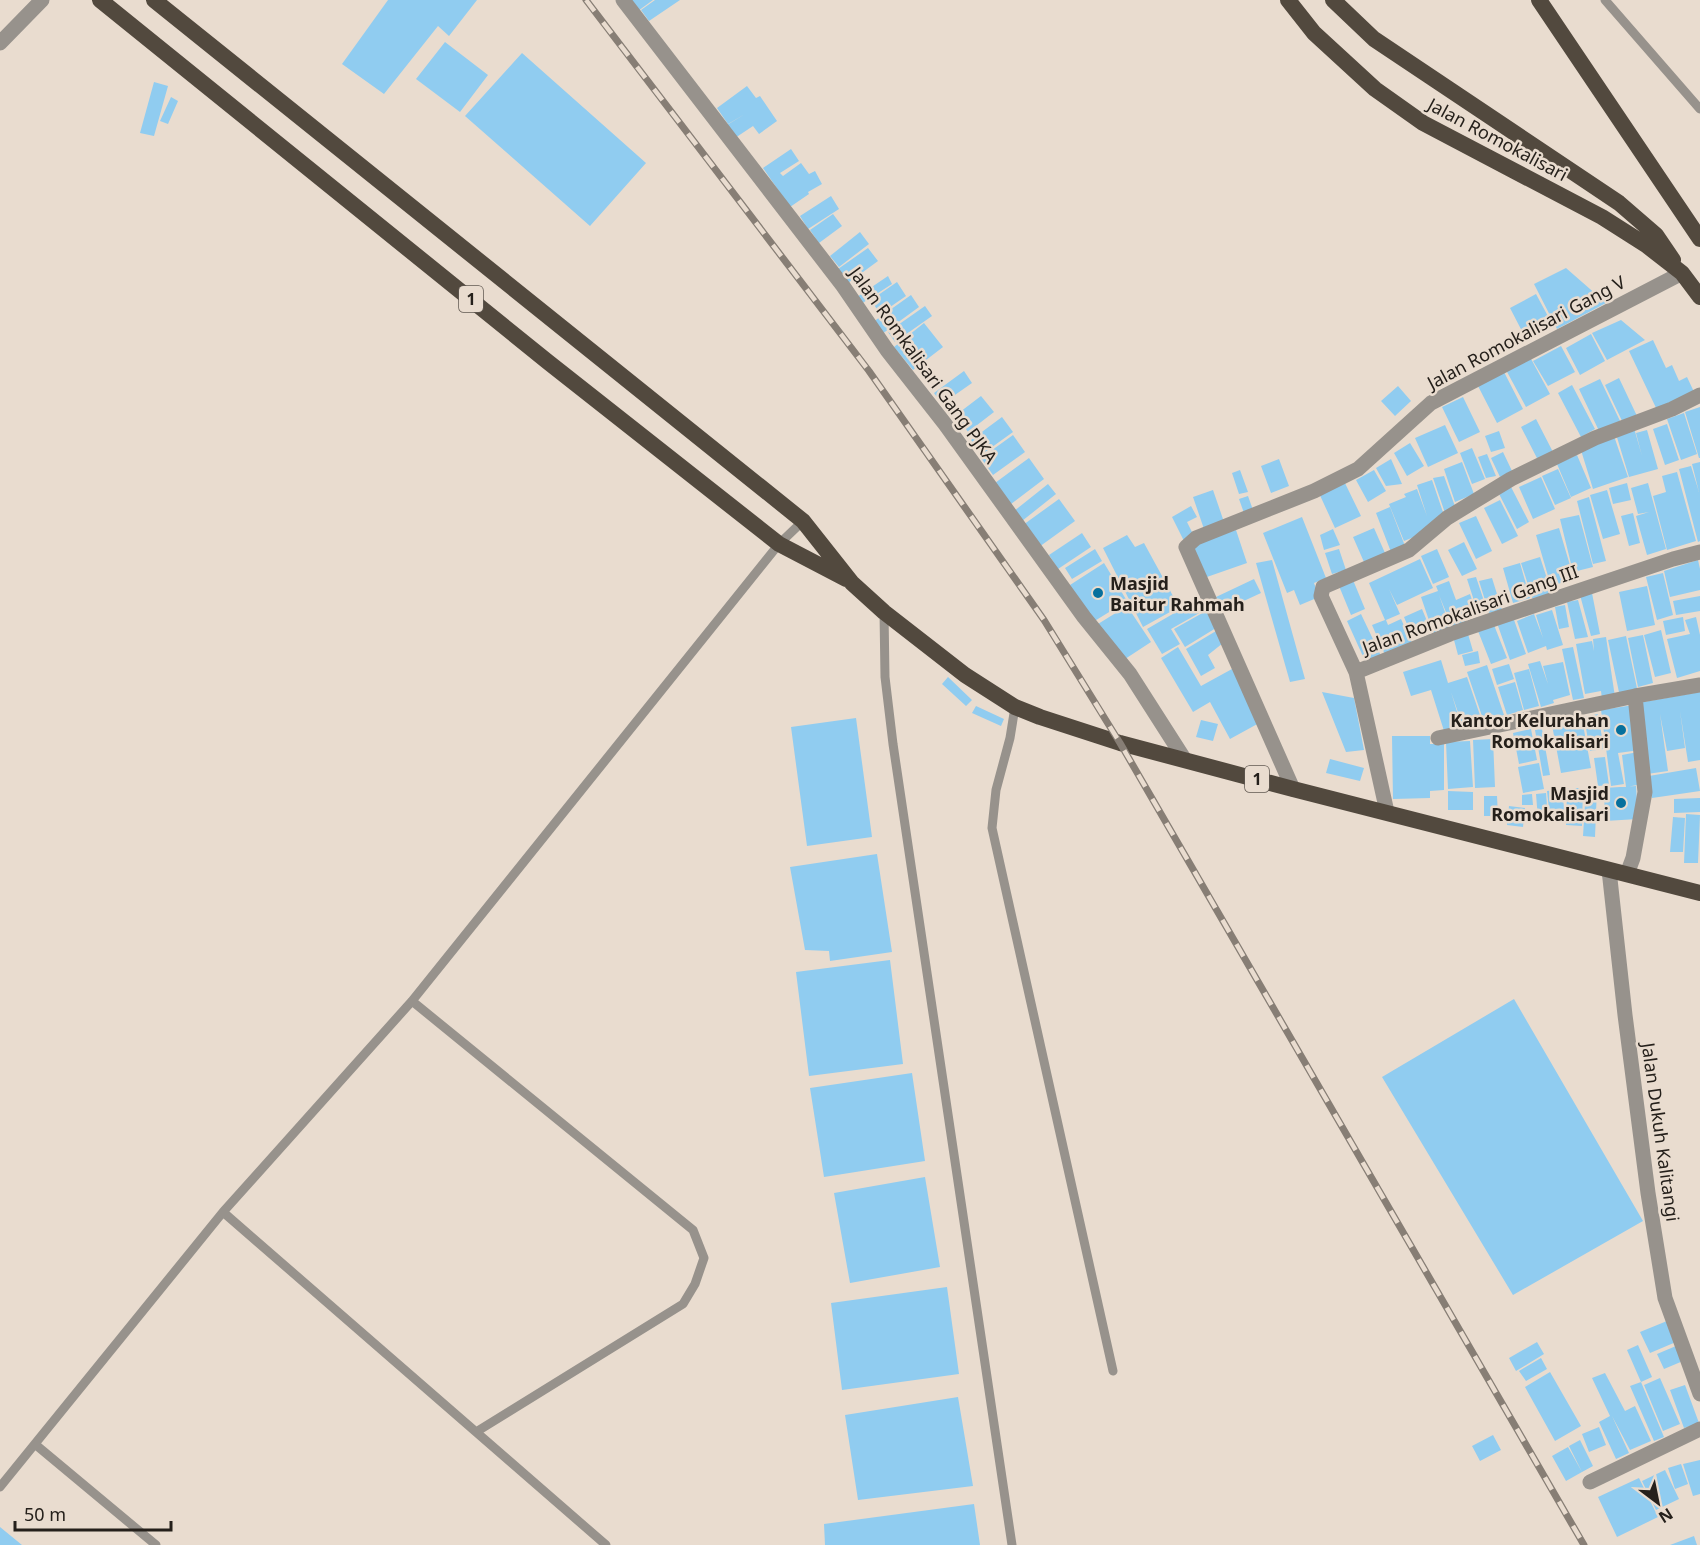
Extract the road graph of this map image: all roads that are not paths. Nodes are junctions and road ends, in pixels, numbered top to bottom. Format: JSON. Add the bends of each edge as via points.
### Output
{"nodes":[{"id":1,"x":42,"y":0,"type":"edge"},
{"id":2,"x":100,"y":0,"type":"edge"},
{"id":3,"x":154,"y":0,"type":"edge"},
{"id":4,"x":623,"y":0,"type":"edge"},
{"id":5,"x":1288,"y":0,"type":"edge"},
{"id":6,"x":1333,"y":0,"type":"edge"},
{"id":7,"x":1539,"y":0,"type":"edge"},
{"id":8,"x":1605,"y":0,"type":"edge"},
{"id":9,"x":0,"y":43,"type":"edge"},
{"id":10,"x":1700,"y":109,"type":"edge"},
{"id":11,"x":1700,"y":239,"type":"edge"},
{"id":12,"x":1682,"y":273,"type":"junction"},
{"id":13,"x":1700,"y":297,"type":"edge"},
{"id":14,"x":1700,"y":395,"type":"edge"},
{"id":15,"x":803,"y":521,"type":"junction"},
{"id":16,"x":779,"y":544,"type":"junction"},
{"id":17,"x":1700,"y":552,"type":"edge"},
{"id":18,"x":852,"y":583,"type":"junction"},
{"id":19,"x":884,"y":612,"type":"junction"},
{"id":20,"x":1356,"y":672,"type":"junction"},
{"id":21,"x":1700,"y":685,"type":"edge"},
{"id":22,"x":1635,"y":696,"type":"junction"},
{"id":23,"x":1015,"y":707,"type":"junction"},
{"id":24,"x":1438,"y":738,"type":"dead end"},
{"id":25,"x":1185,"y":760,"type":"junction"},
{"id":26,"x":1293,"y":789,"type":"junction"},
{"id":27,"x":1387,"y":812,"type":"junction"},
{"id":28,"x":1609,"y":870,"type":"junction"},
{"id":29,"x":1627,"y":874,"type":"junction"},
{"id":30,"x":1700,"y":893,"type":"edge"},
{"id":31,"x":412,"y":1001,"type":"junction"},
{"id":32,"x":222,"y":1212,"type":"junction"},
{"id":33,"x":1113,"y":1371,"type":"dead end"},
{"id":34,"x":1700,"y":1394,"type":"edge"},
{"id":35,"x":1700,"y":1429,"type":"edge"},
{"id":36,"x":476,"y":1432,"type":"junction"},
{"id":37,"x":36,"y":1445,"type":"junction"},
{"id":38,"x":1590,"y":1482,"type":"dead end"},
{"id":39,"x":0,"y":1487,"type":"edge"},
{"id":40,"x":156,"y":1545,"type":"edge"},
{"id":41,"x":606,"y":1545,"type":"edge"},
{"id":42,"x":1011,"y":1545,"type":"edge"}],
"edges":[{"from":1,"to":9,"type":"street"},
{"from":2,"to":16,"type":"highway","number":"1"},
{"from":3,"to":15,"type":"highway","number":"1"},
{"from":4,"to":25,"type":"street","name":"Jalan Romkalisari Gang PJKA","via":[[843,286],[1084,617],[1130,674]]},
{"from":5,"to":12,"type":"highway","name":"Jalan Romokalisari","via":[[1314,33],[1375,89],[1423,123],[1602,217]]},
{"from":6,"to":12,"type":"highway","via":[[1374,39],[1619,203],[1656,235]]},
{"from":7,"to":11,"type":"highway"},
{"from":8,"to":10,"type":"lane"},
{"from":12,"to":13,"type":"highway","name":"Jalan Romokalisari"},
{"from":12,"to":26,"type":"street","name":"Jalan Romokalisari Gang V","via":[[1431,402],[1358,469],[1196,538],[1186,547]]},
{"from":14,"to":20,"type":"street","via":[[1595,438],[1511,479],[1448,518],[1408,550],[1323,587],[1321,596]]},
{"from":15,"to":16,"type":"lane"},
{"from":15,"to":18,"type":"highway","number":"1"},
{"from":16,"to":18,"type":"highway","number":"1"},
{"from":16,"to":31,"type":"lane"},
{"from":17,"to":20,"type":"street","name":"Jalan Romokalisari Gang III","via":[[1471,627]]},
{"from":18,"to":19,"type":"highway","number":"1"},
{"from":19,"to":23,"type":"highway","number":"1","via":[[965,675]]},
{"from":19,"to":42,"type":"lane","via":[[885,677],[893,744]]},
{"from":20,"to":27,"type":"street","name":"Jalan Romokalisari Gang III"},
{"from":21,"to":22,"type":"street"},
{"from":22,"to":24,"type":"street"},
{"from":22,"to":29,"type":"street","via":[[1645,792]]},
{"from":23,"to":25,"type":"highway","number":"1","via":[[1120,743]]},
{"from":23,"to":33,"type":"lane","via":[[996,790],[992,828]]},
{"from":25,"to":26,"type":"highway","number":"1"},
{"from":26,"to":27,"type":"highway","number":"1"},
{"from":27,"to":28,"type":"highway","number":"1"},
{"from":28,"to":29,"type":"highway","number":"1"},
{"from":28,"to":34,"type":"street","name":"Jalan Dukuh Kalitangi","via":[[1648,1193],[1665,1298]]},
{"from":29,"to":30,"type":"highway","number":"1"},
{"from":31,"to":32,"type":"lane"},
{"from":31,"to":36,"type":"lane","via":[[693,1230],[704,1258],[683,1304]]},
{"from":32,"to":36,"type":"lane"},
{"from":32,"to":37,"type":"lane"},
{"from":35,"to":38,"type":"street"},
{"from":36,"to":41,"type":"lane"},
{"from":37,"to":39,"type":"lane"},
{"from":37,"to":40,"type":"lane"}]}
